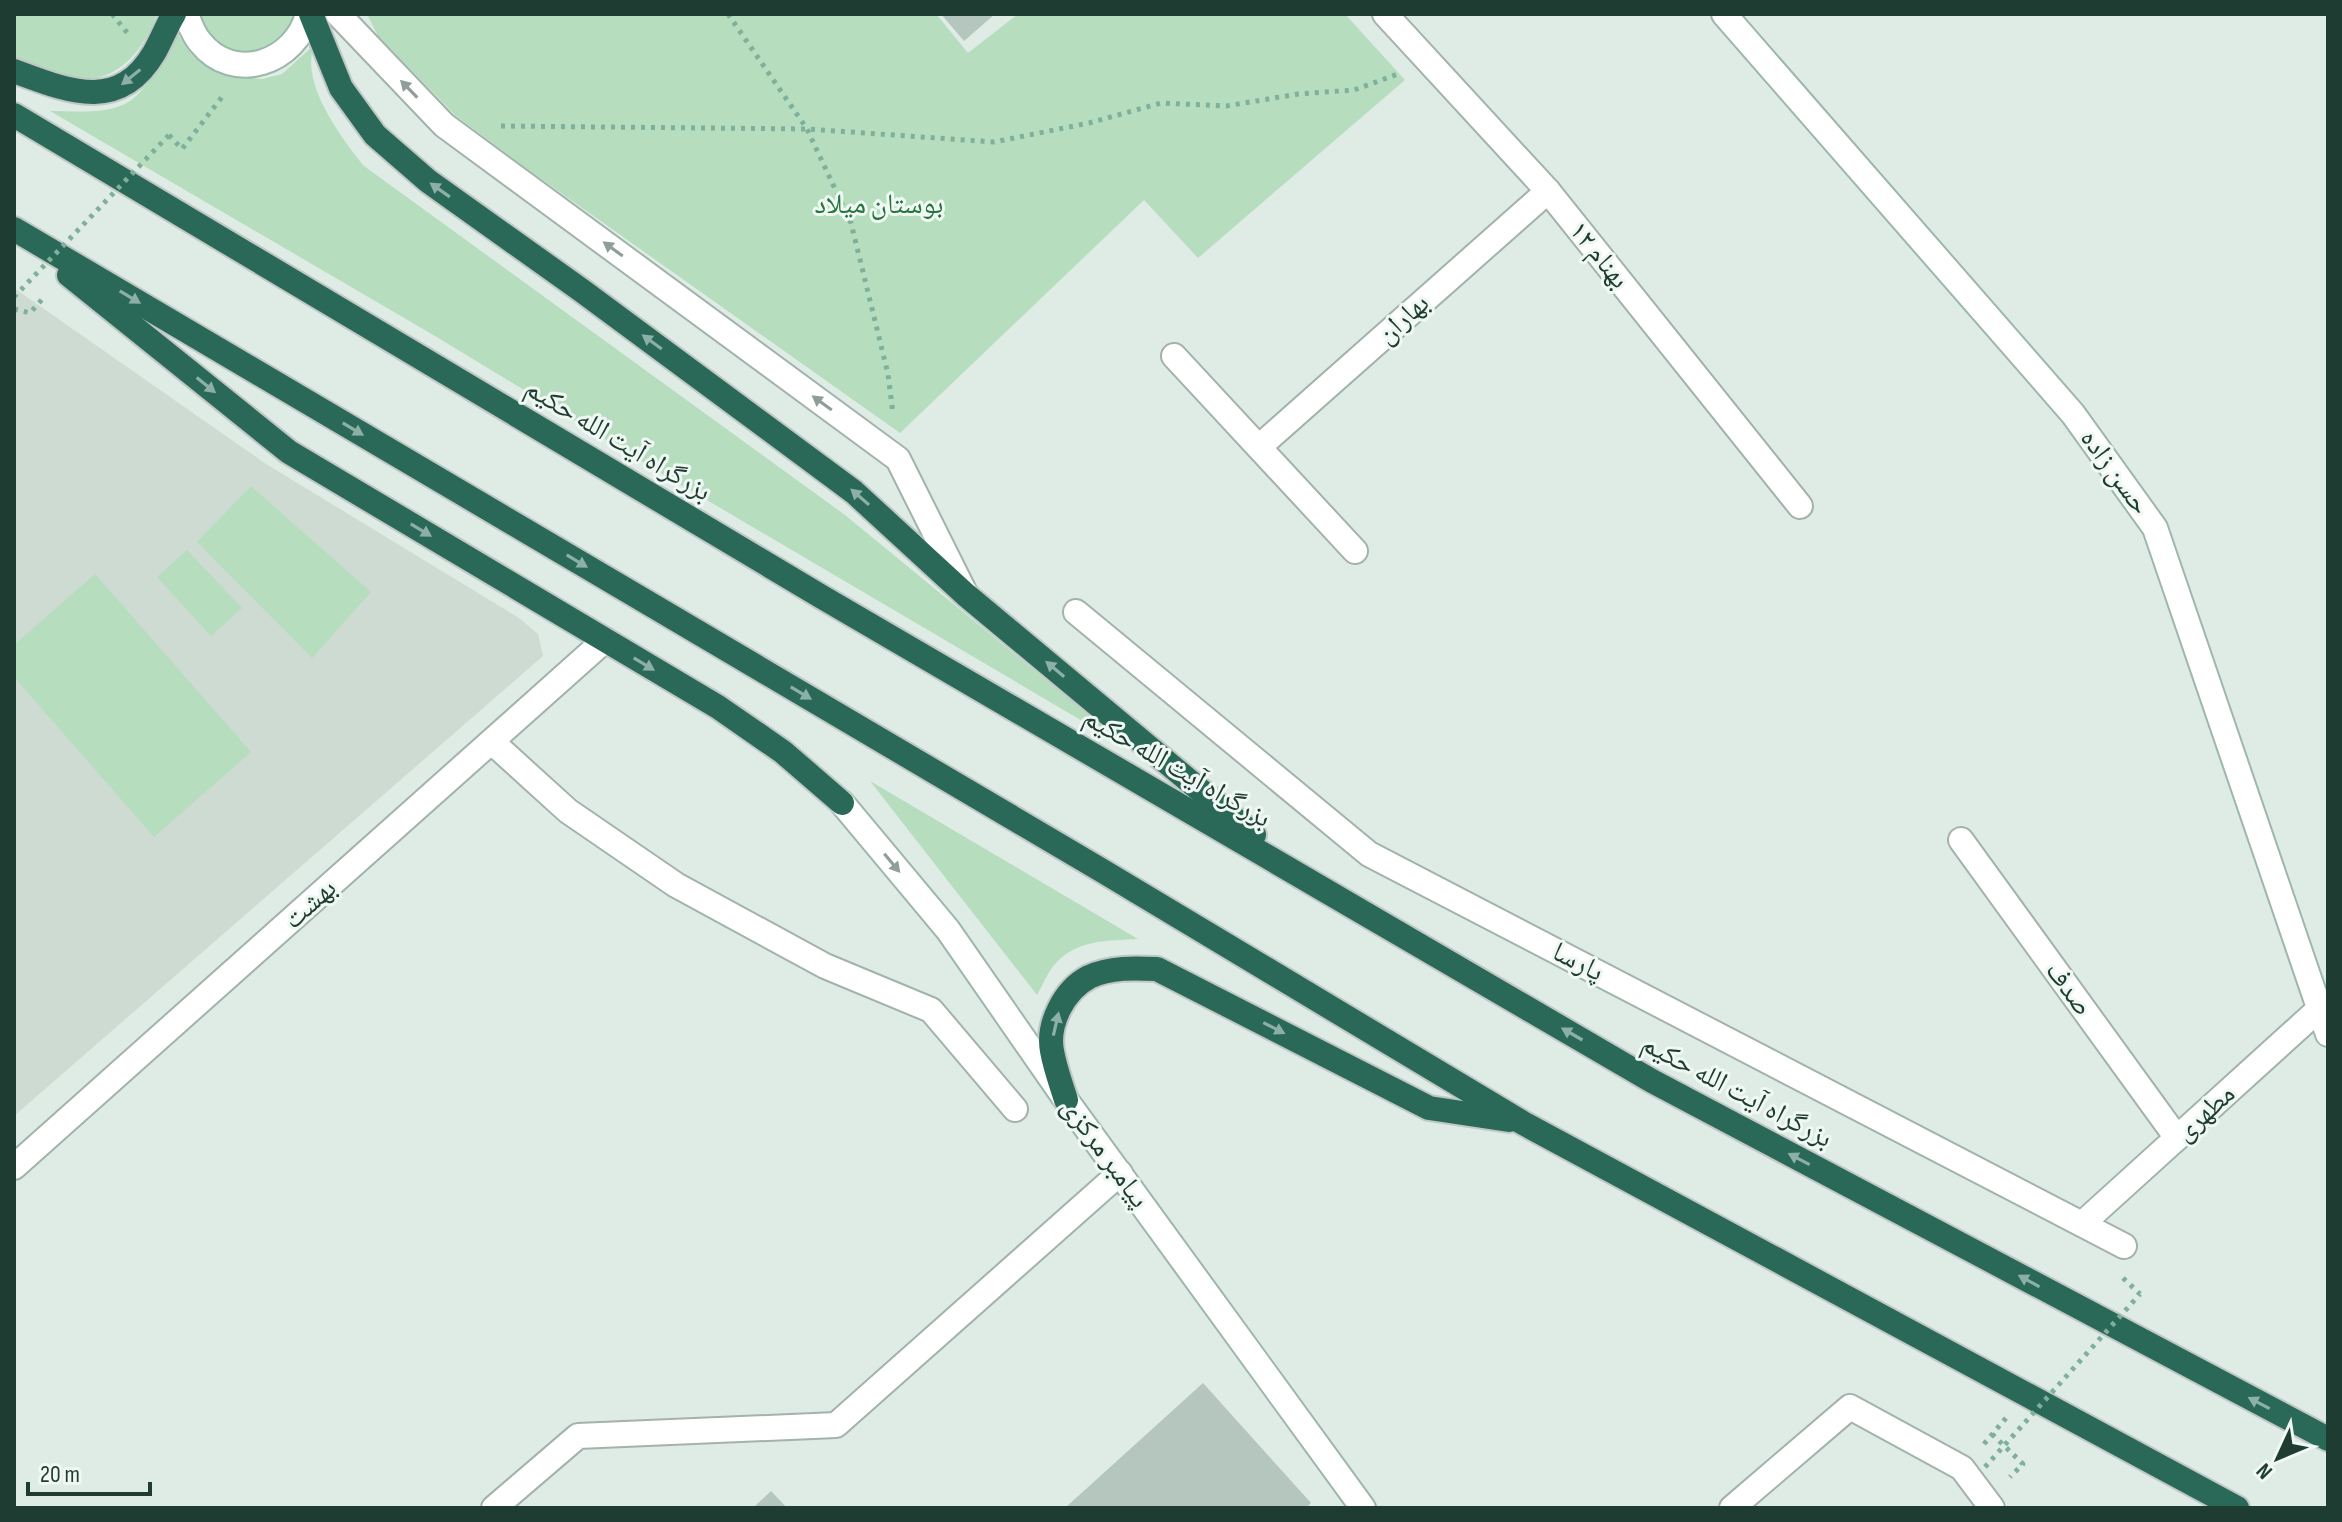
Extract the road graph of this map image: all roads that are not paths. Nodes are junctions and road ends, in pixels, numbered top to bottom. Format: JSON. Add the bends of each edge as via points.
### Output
{"nodes":[{"id":1,"x":174,"y":14,"type":"edge"},
{"id":2,"x":186,"y":14,"type":"edge"},
{"id":3,"x":309,"y":14,"type":"edge"},
{"id":4,"x":338,"y":14,"type":"edge"},
{"id":5,"x":1385,"y":14,"type":"edge"},
{"id":6,"x":1724,"y":14,"type":"edge"},
{"id":7,"x":14,"y":71,"type":"edge"},
{"id":8,"x":14,"y":115,"type":"edge"},
{"id":9,"x":1548,"y":191,"type":"junction"},
{"id":10,"x":14,"y":230,"type":"edge"},
{"id":11,"x":1174,"y":356,"type":"dead end"},
{"id":12,"x":1259,"y":447,"type":"junction"},
{"id":13,"x":1800,"y":506,"type":"dead end"},
{"id":14,"x":1355,"y":551,"type":"dead end"},
{"id":15,"x":966,"y":595,"type":"junction"},
{"id":16,"x":1076,"y":612,"type":"dead end"},
{"id":17,"x":605,"y":640,"type":"junction"},
{"id":18,"x":492,"y":742,"type":"junction"},
{"id":19,"x":842,"y":803,"type":"joint"},
{"id":20,"x":1961,"y":840,"type":"dead end"},
{"id":21,"x":1309,"y":880,"type":"junction"},
{"id":22,"x":2324,"y":1005,"type":"edge"},
{"id":23,"x":2328,"y":1034,"type":"edge"},
{"id":24,"x":1066,"y":1100,"type":"junction"},
{"id":25,"x":1015,"y":1109,"type":"dead end"},
{"id":26,"x":1523,"y":1123,"type":"junction"},
{"id":27,"x":2177,"y":1138,"type":"junction"},
{"id":28,"x":14,"y":1167,"type":"edge"},
{"id":29,"x":1120,"y":1173,"type":"junction"},
{"id":30,"x":2082,"y":1224,"type":"junction"},
{"id":31,"x":2124,"y":1246,"type":"dead end"},
{"id":32,"x":2328,"y":1439,"type":"edge"},
{"id":33,"x":494,"y":1508,"type":"edge"},
{"id":34,"x":1363,"y":1508,"type":"edge"},
{"id":35,"x":1732,"y":1508,"type":"edge"},
{"id":36,"x":1992,"y":1508,"type":"edge"},
{"id":37,"x":2237,"y":1508,"type":"edge"}],
"edges":[{"from":1,"to":7,"type":"highway","one_way":true,"via":[[154,54],[120,86],[99,93],[69,91]]},
{"from":2,"to":3,"type":"street","via":[[202,45],[216,56],[250,64],[283,54]]},
{"from":15,"to":3,"type":"highway","one_way":true,"via":[[854,492],[428,181],[375,135],[341,88]]},
{"from":15,"to":4,"type":"street","one_way":true,"via":[[898,459],[444,125]]},
{"from":5,"to":9,"type":"street","name":"بهنام ۱۲"},
{"from":6,"to":22,"type":"street","name":"حسن زاده","via":[[2073,414],[2155,528]]},
{"from":8,"to":21,"type":"highway","name":"بزرگراه آیت الله حکیم","via":[[822,597]]},
{"from":9,"to":12,"type":"street","name":"بهاران"},
{"from":9,"to":13,"type":"street","name":"بهنام ۱۲"},
{"from":10,"to":17,"type":"highway","one_way":true,"via":[[289,452]]},
{"from":10,"to":26,"type":"highway","one_way":true},
{"from":11,"to":12,"type":"street"},
{"from":12,"to":14,"type":"street"},
{"from":21,"to":15,"type":"highway","one_way":true},
{"from":16,"to":30,"type":"street","name":"پارسا","via":[[1369,854]]},
{"from":17,"to":18,"type":"street","name":"بهشت"},
{"from":17,"to":19,"type":"highway","one_way":true,"via":[[718,707],[783,752]]},
{"from":18,"to":25,"type":"street","via":[[568,811],[676,885],[825,966],[931,1010]]},
{"from":18,"to":28,"type":"street","name":"بهشت"},
{"from":19,"to":24,"type":"street","name":"پیامبر مرکزی","one_way":true,"via":[[948,930]]},
{"from":20,"to":27,"type":"street","name":"صدف"},
{"from":32,"to":21,"type":"highway","name":"بزرگراه آیت الله حکیم","one_way":true,"via":[[1652,1081]]},
{"from":22,"to":23,"type":"street","name":"حسن زاده"},
{"from":22,"to":27,"type":"street","name":"مطهری"},
{"from":24,"to":26,"type":"highway","one_way":true,"via":[[1051,1048],[1055,1018],[1066,996],[1089,977],[1123,968],[1157,969],[1429,1108]]},
{"from":24,"to":29,"type":"street","name":"پیامبر مرکزی"},
{"from":26,"to":37,"type":"highway"},
{"from":27,"to":30,"type":"street","name":"مطهری"},
{"from":29,"to":33,"type":"street","via":[[836,1425],[578,1436]]},
{"from":29,"to":34,"type":"street","name":"پیامبر مرکزی"},
{"from":30,"to":31,"type":"street","name":"پارسا"},
{"from":35,"to":36,"type":"street","via":[[1850,1407],[1962,1468]]}]}
